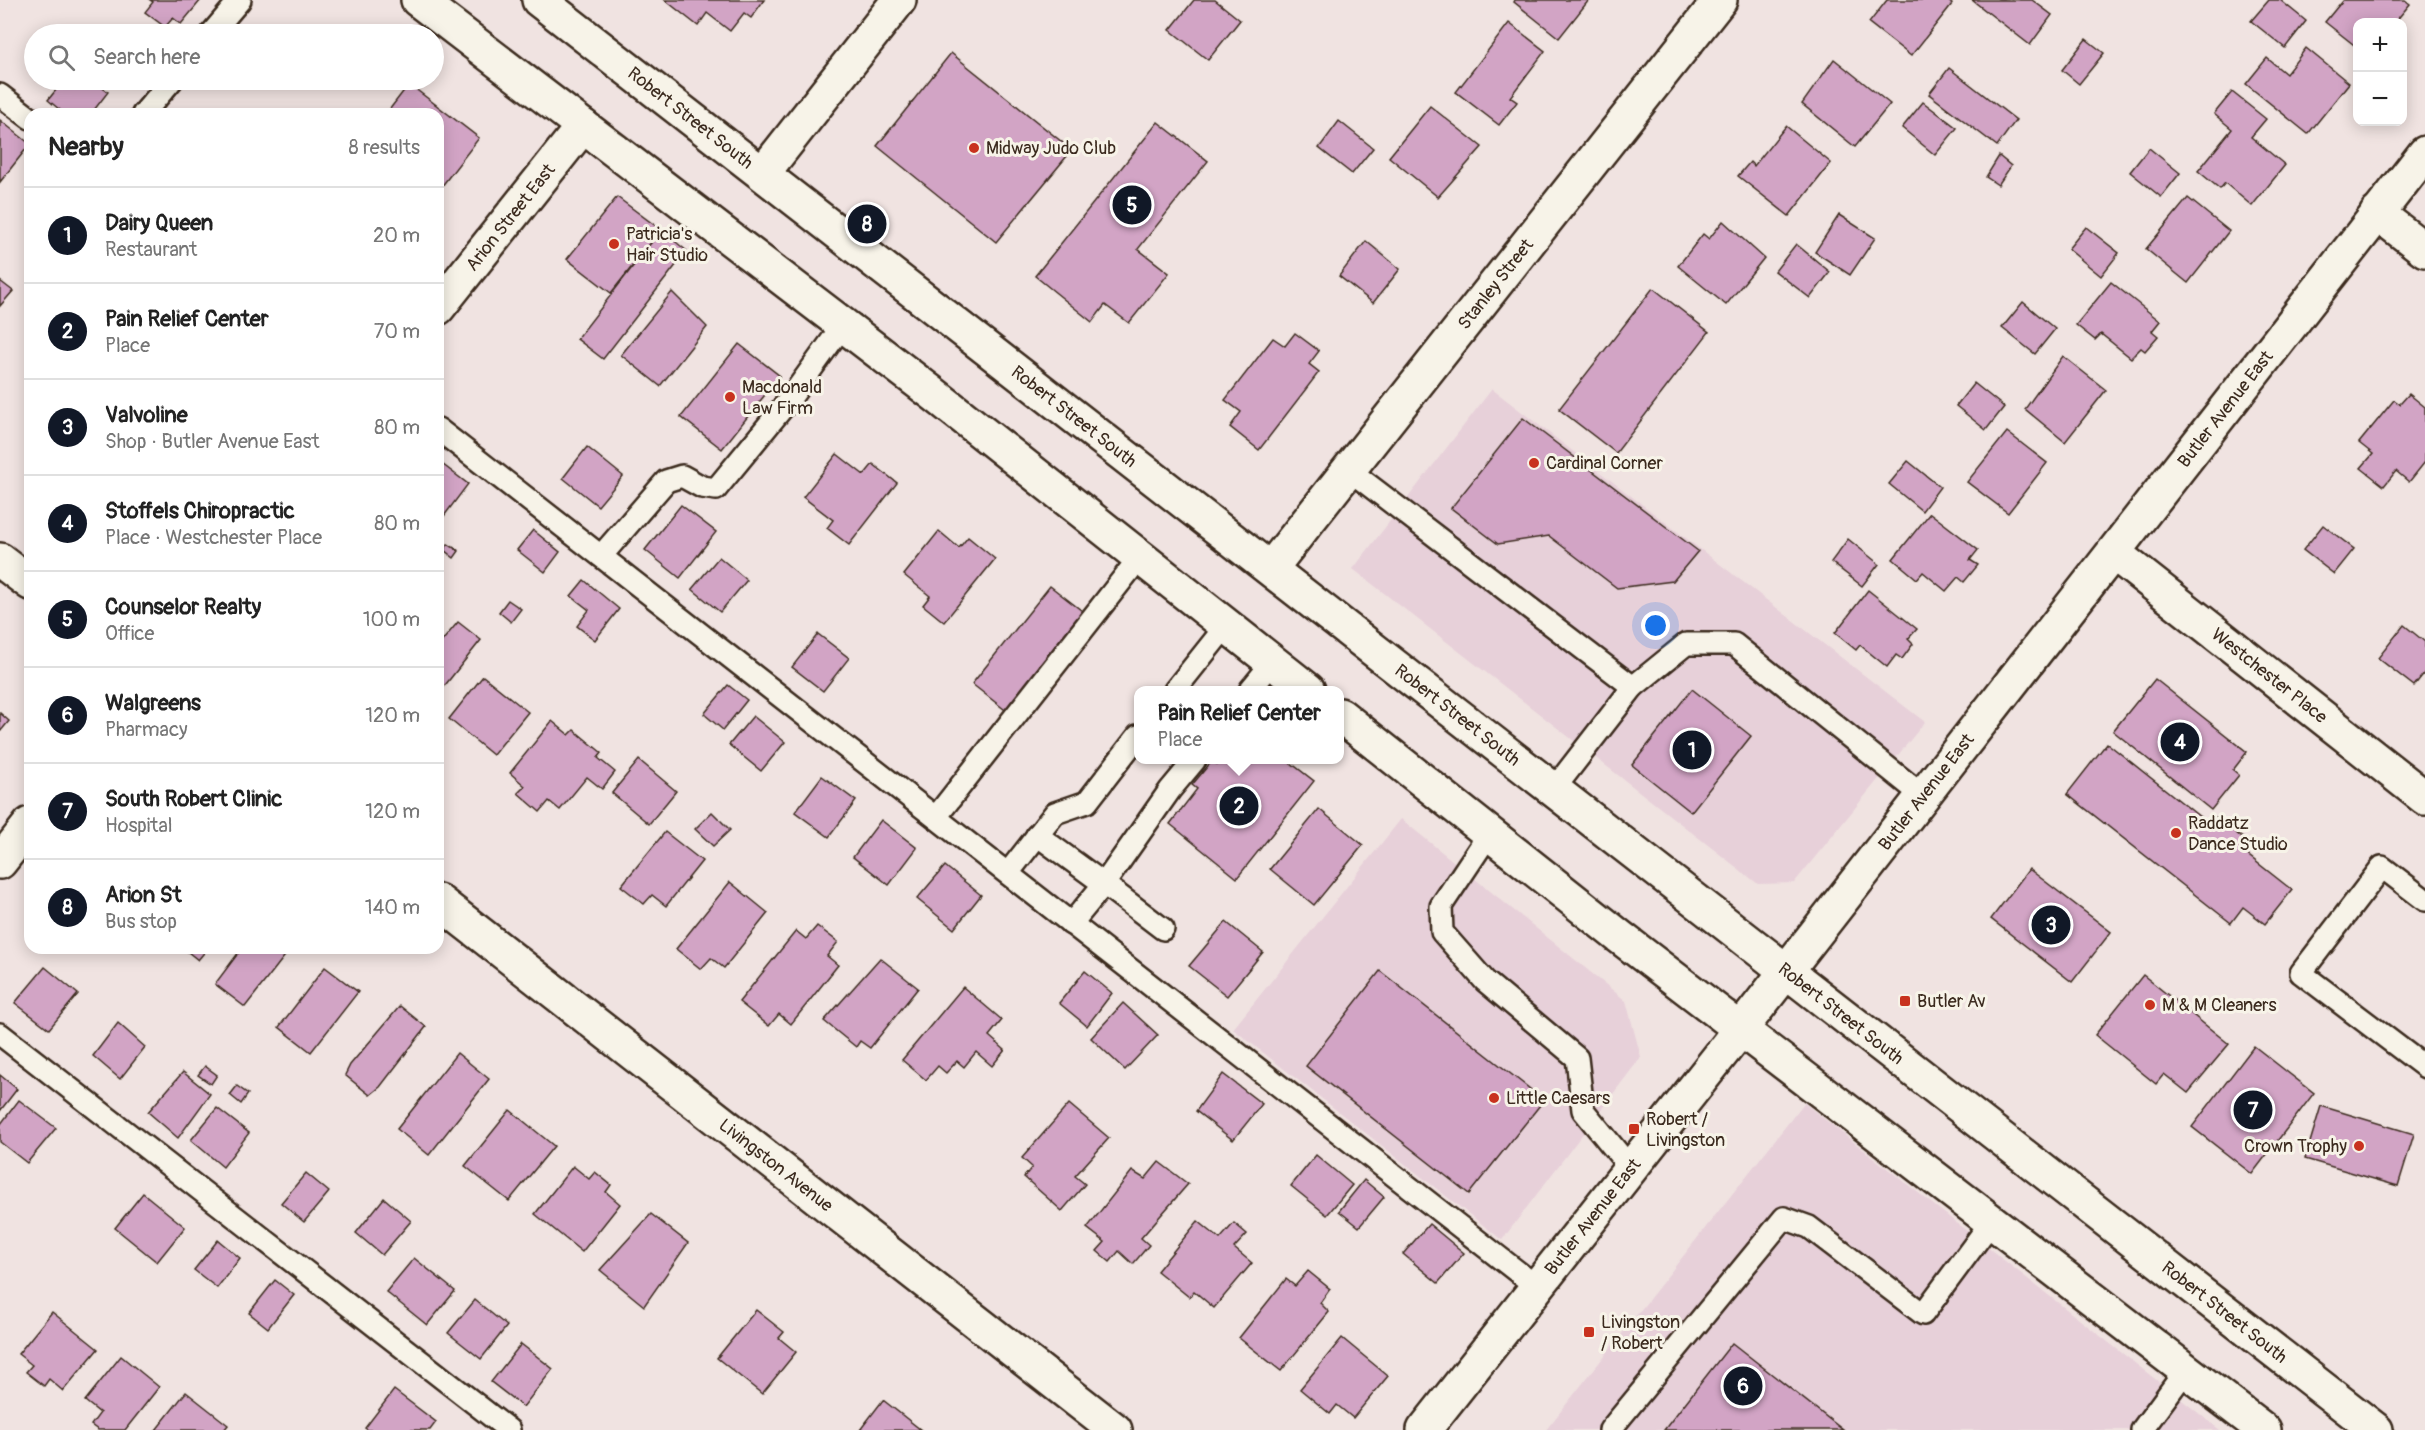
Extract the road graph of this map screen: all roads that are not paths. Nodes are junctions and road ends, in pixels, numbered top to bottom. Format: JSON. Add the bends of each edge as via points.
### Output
{"nodes":[{"id":1,"x":240,"y":0,"type":"edge"},
{"id":2,"x":418,"y":0,"type":"edge"},
{"id":3,"x":539,"y":0,"type":"edge"},
{"id":4,"x":899,"y":0,"type":"edge"},
{"id":5,"x":1720,"y":0,"type":"edge"},
{"id":6,"x":219,"y":24,"type":"edge"},
{"id":7,"x":163,"y":90,"type":"edge"},
{"id":8,"x":0,"y":95,"type":"edge"},
{"id":9,"x":148,"y":108,"type":"edge"},
{"id":10,"x":24,"y":113,"type":"edge"},
{"id":11,"x":583,"y":126,"type":"junction"},
{"id":12,"x":2425,"y":153,"type":"edge"},
{"id":13,"x":763,"y":173,"type":"junction"},
{"id":14,"x":2377,"y":213,"type":"junction"},
{"id":15,"x":2425,"y":250,"type":"edge"},
{"id":16,"x":444,"y":300,"type":"edge"},
{"id":17,"x":843,"y":326,"type":"junction"},
{"id":18,"x":444,"y":434,"type":"edge"},
{"id":19,"x":1349,"y":470,"type":"junction"},
{"id":20,"x":2114,"y":553,"type":"junction"},
{"id":21,"x":601,"y":556,"type":"junction"},
{"id":22,"x":1140,"y":557,"type":"junction"},
{"id":23,"x":0,"y":560,"type":"edge"},
{"id":24,"x":1271,"y":568,"type":"junction"},
{"id":25,"x":24,"y":578,"type":"edge"},
{"id":26,"x":1226,"y":626,"type":"junction"},
{"id":27,"x":1273,"y":662,"type":"junction"},
{"id":28,"x":1178,"y":686,"type":"edge"},
{"id":29,"x":1253,"y":686,"type":"edge"},
{"id":30,"x":1303,"y":686,"type":"edge"},
{"id":31,"x":1633,"y":687,"type":"junction"},
{"id":32,"x":1344,"y":718,"type":"edge"},
{"id":33,"x":1134,"y":741,"type":"edge"},
{"id":34,"x":1191,"y":764,"type":"edge"},
{"id":35,"x":1554,"y":789,"type":"junction"},
{"id":36,"x":1923,"y":796,"type":"junction"},
{"id":37,"x":2425,"y":798,"type":"edge"},
{"id":38,"x":936,"y":818,"type":"junction"},
{"id":39,"x":24,"y":832,"type":"edge"},
{"id":40,"x":1489,"y":834,"type":"junction"},
{"id":41,"x":1038,"y":835,"type":"junction"},
{"id":42,"x":0,"y":862,"type":"edge"},
{"id":43,"x":1008,"y":873,"type":"junction"},
{"id":44,"x":1104,"y":884,"type":"junction"},
{"id":45,"x":2425,"y":900,"type":"edge"},
{"id":46,"x":444,"y":906,"type":"edge"},
{"id":47,"x":1071,"y":924,"type":"junction"},
{"id":48,"x":1163,"y":929,"type":"dead end"},
{"id":49,"x":1787,"y":970,"type":"junction"},
{"id":50,"x":1741,"y":1029,"type":"junction"},
{"id":51,"x":0,"y":1034,"type":"edge"},
{"id":52,"x":2425,"y":1067,"type":"edge"},
{"id":53,"x":1631,"y":1168,"type":"junction"},
{"id":54,"x":1992,"y":1221,"type":"junction"},
{"id":55,"x":1537,"y":1287,"type":"junction"},
{"id":56,"x":2186,"y":1370,"type":"junction"},
{"id":57,"x":509,"y":1430,"type":"edge"},
{"id":58,"x":1115,"y":1430,"type":"edge"},
{"id":59,"x":1424,"y":1430,"type":"edge"},
{"id":60,"x":1610,"y":1430,"type":"edge"},
{"id":61,"x":2142,"y":1430,"type":"edge"},
{"id":62,"x":2264,"y":1430,"type":"edge"},
{"id":63,"x":2376,"y":1430,"type":"edge"}],
"edges":[{"from":1,"to":6,"type":"lane"},
{"from":2,"to":11,"type":"main road"},
{"from":3,"to":13,"type":"main road","name":"Robert Street South"},
{"from":4,"to":13,"type":"main road"},
{"from":5,"to":19,"type":"main road","name":"Stanley Street"},
{"from":7,"to":9,"type":"lane"},
{"from":8,"to":10,"type":"lane"},
{"from":11,"to":16,"type":"main road","name":"Arion Street East"},
{"from":11,"to":17,"type":"main road"},
{"from":12,"to":14,"type":"main road","name":"Butler Avenue East"},
{"from":13,"to":24,"type":"main road","name":"Robert Street South"},
{"from":14,"to":15,"type":"main road"},
{"from":14,"to":20,"type":"main road","name":"Butler Avenue East"},
{"from":17,"to":21,"type":"lane","via":[[716,489],[702,488],[682,476],[666,481]]},
{"from":17,"to":22,"type":"main road"},
{"from":18,"to":21,"type":"lane"},
{"from":19,"to":24,"type":"main road","name":"Stanley Street"},
{"from":19,"to":31,"type":"lane"},
{"from":20,"to":36,"type":"main road","name":"Butler Avenue East"},
{"from":20,"to":37,"type":"main road","name":"Westchester Place"},
{"from":21,"to":38,"type":"lane"},
{"from":22,"to":26,"type":"main road"},
{"from":22,"to":38,"type":"lane"},
{"from":23,"to":25,"type":"main road"},
{"from":24,"to":35,"type":"main road","name":"Robert Street South"},
{"from":26,"to":27,"type":"main road"},
{"from":26,"to":28,"type":"lane"},
{"from":27,"to":29,"type":"lane"},
{"from":27,"to":30,"type":"main road"},
{"from":31,"to":35,"type":"lane"},
{"from":31,"to":36,"type":"lane","via":[[1686,644],[1734,644]]},
{"from":32,"to":40,"type":"main road"},
{"from":33,"to":41,"type":"lane","via":[[1087,802],[1055,813]]},
{"from":34,"to":44,"type":"lane"},
{"from":35,"to":49,"type":"main road","name":"Robert Street South"},
{"from":36,"to":49,"type":"main road","name":"Butler Avenue East"},
{"from":38,"to":43,"type":"lane"},
{"from":39,"to":42,"type":"main road"},
{"from":40,"to":50,"type":"main road"},
{"from":40,"to":53,"type":"lane","via":[[1441,906],[1442,932],[1485,981],[1577,1058],[1583,1110]]},
{"from":41,"to":43,"type":"lane"},
{"from":41,"to":44,"type":"lane"},
{"from":43,"to":47,"type":"lane"},
{"from":44,"to":47,"type":"lane"},
{"from":44,"to":48,"type":"lane"},
{"from":45,"to":52,"type":"lane","via":[[2382,867],[2301,973]]},
{"from":46,"to":58,"type":"main road","name":"Livingston Avenue"},
{"from":47,"to":55,"type":"lane"},
{"from":49,"to":50,"type":"main road","name":"Butler Avenue East"},
{"from":49,"to":63,"type":"main road","name":"Robert Street South"},
{"from":50,"to":53,"type":"main road","name":"Butler Avenue East"},
{"from":50,"to":54,"type":"main road"},
{"from":51,"to":57,"type":"lane"},
{"from":53,"to":55,"type":"main road","name":"Butler Avenue East"},
{"from":54,"to":56,"type":"main road"},
{"from":54,"to":60,"type":"lane","via":[[1923,1314],[1809,1227],[1784,1218]]},
{"from":55,"to":59,"type":"main road","name":"Butler Avenue East"},
{"from":56,"to":61,"type":"lane"},
{"from":56,"to":62,"type":"main road"}]}
